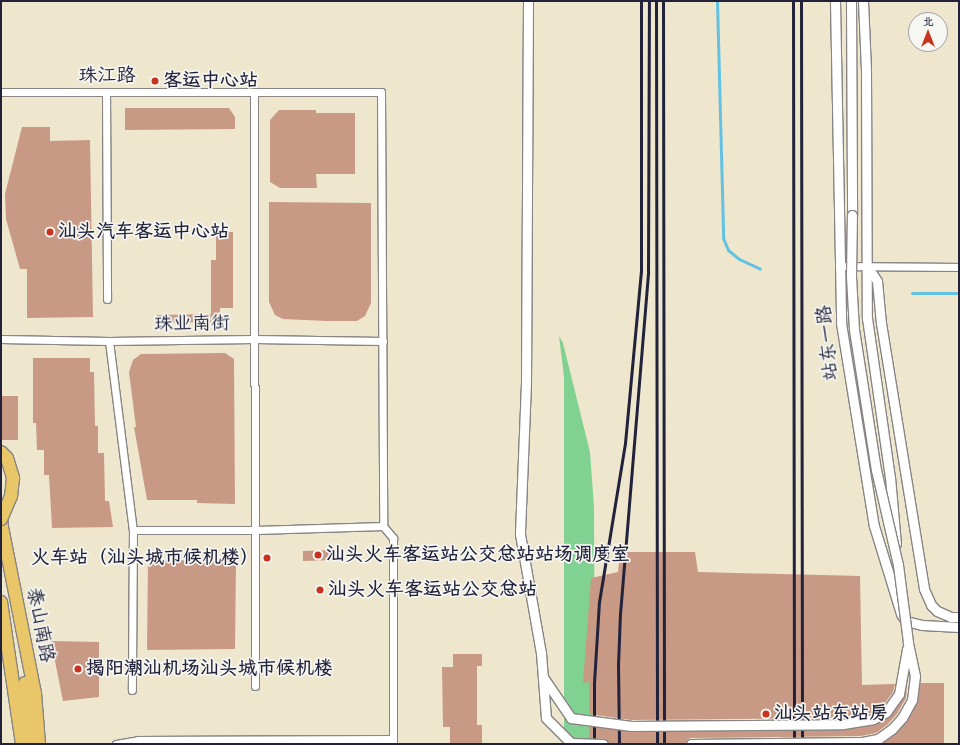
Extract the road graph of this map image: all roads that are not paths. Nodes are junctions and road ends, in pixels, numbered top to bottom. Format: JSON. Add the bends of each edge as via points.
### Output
{"nodes":[{"id":1,"x":528,"y":1,"type":"edge"},
{"id":2,"x":835,"y":1,"type":"edge"},
{"id":3,"x":851,"y":1,"type":"edge"},
{"id":4,"x":863,"y":1,"type":"edge"},
{"id":5,"x":1,"y":92,"type":"edge"},
{"id":6,"x":106,"y":92,"type":"junction"},
{"id":7,"x":254,"y":92,"type":"junction"},
{"id":8,"x":839,"y":266,"type":"junction"},
{"id":9,"x":867,"y":266,"type":"junction"},
{"id":10,"x":959,"y":267,"type":"edge"},
{"id":11,"x":107,"y":299,"type":"dead end"},
{"id":12,"x":1,"y":339,"type":"edge"},
{"id":13,"x":254,"y":339,"type":"junction"},
{"id":14,"x":110,"y":341,"type":"junction"},
{"id":15,"x":383,"y":341,"type":"junction"},
{"id":16,"x":1,"y":452,"type":"edge"},
{"id":17,"x":1,"y":514,"type":"edge"},
{"id":18,"x":1,"y":519,"type":"edge"},
{"id":19,"x":383,"y":526,"type":"junction"},
{"id":20,"x":133,"y":530,"type":"junction"},
{"id":21,"x":256,"y":530,"type":"junction"},
{"id":22,"x":1,"y":565,"type":"edge"},
{"id":23,"x":898,"y":565,"type":"junction"},
{"id":24,"x":1,"y":602,"type":"edge"},
{"id":25,"x":955,"y":617,"type":"edge"},
{"id":26,"x":958,"y":627,"type":"edge"},
{"id":27,"x":908,"y":642,"type":"junction"},
{"id":28,"x":543,"y":677,"type":"junction"},
{"id":29,"x":255,"y":686,"type":"dead end"},
{"id":30,"x":132,"y":690,"type":"dead end"},
{"id":31,"x":21,"y":739,"type":"edge"},
{"id":32,"x":393,"y":742,"type":"edge"},
{"id":33,"x":29,"y":744,"type":"edge"},
{"id":34,"x":39,"y":744,"type":"edge"},
{"id":35,"x":116,"y":744,"type":"edge"},
{"id":36,"x":603,"y":744,"type":"edge"},
{"id":37,"x":690,"y":744,"type":"edge"}],
"edges":[{"from":1,"to":28,"type":"street","bridge":true,"via":[[526,383],[520,534]]},
{"from":2,"to":8,"type":"street","name":"站东一路"},
{"from":3,"to":23,"type":"street","bridge":true,"via":[[851,276],[854,330],[876,470]]},
{"from":4,"to":9,"type":"street"},
{"from":5,"to":6,"type":"street","name":"珠江路"},
{"from":6,"to":7,"type":"street","name":"珠江路"},
{"from":6,"to":11,"type":"street"},
{"from":7,"to":13,"type":"street"},
{"from":7,"to":15,"type":"street","name":"珠江路","via":[[381,92]]},
{"from":8,"to":9,"type":"street"},
{"from":8,"to":26,"type":"street","name":"站东一路","via":[[843,338],[874,526],[901,614],[906,621],[922,626]]},
{"from":9,"to":10,"type":"street"},
{"from":9,"to":23,"type":"street","bridge":true,"via":[[867,318],[890,477]]},
{"from":9,"to":25,"type":"street","via":[[877,281],[881,323],[924,589],[931,605],[937,611]]},
{"from":12,"to":14,"type":"street","name":"珠业南街"},
{"from":13,"to":14,"type":"street","name":"珠业南街"},
{"from":13,"to":15,"type":"street","name":"珠业南街"},
{"from":13,"to":21,"type":"street"},
{"from":14,"to":20,"type":"street"},
{"from":15,"to":19,"type":"street"},
{"from":16,"to":18,"type":"highway","bridge":true,"via":[[7,458],[12,478],[11,496]]},
{"from":17,"to":34,"type":"highway","name":"泰山南路","via":[[35,693]]},
{"from":19,"to":21,"type":"street"},
{"from":19,"to":32,"type":"street","via":[[393,538]]},
{"from":20,"to":21,"type":"street"},
{"from":20,"to":30,"type":"street"},
{"from":21,"to":29,"type":"street"},
{"from":22,"to":33,"type":"highway","via":[[27,693]]},
{"from":23,"to":27,"type":"street","bridge":true},
{"from":24,"to":31,"type":"highway","name":"泰山南路"},
{"from":27,"to":28,"type":"street","bridge":true,"via":[[899,694],[886,712],[873,719],[843,724],[631,726],[571,718]]},
{"from":27,"to":37,"type":"street","bridge":true,"via":[[915,676],[912,700],[902,718],[878,739],[862,742]]},
{"from":28,"to":36,"type":"street","bridge":true,"via":[[546,718],[571,743]]},
{"from":31,"to":33,"type":"street"},
{"from":32,"to":35,"type":"street","via":[[138,740]]}]}
